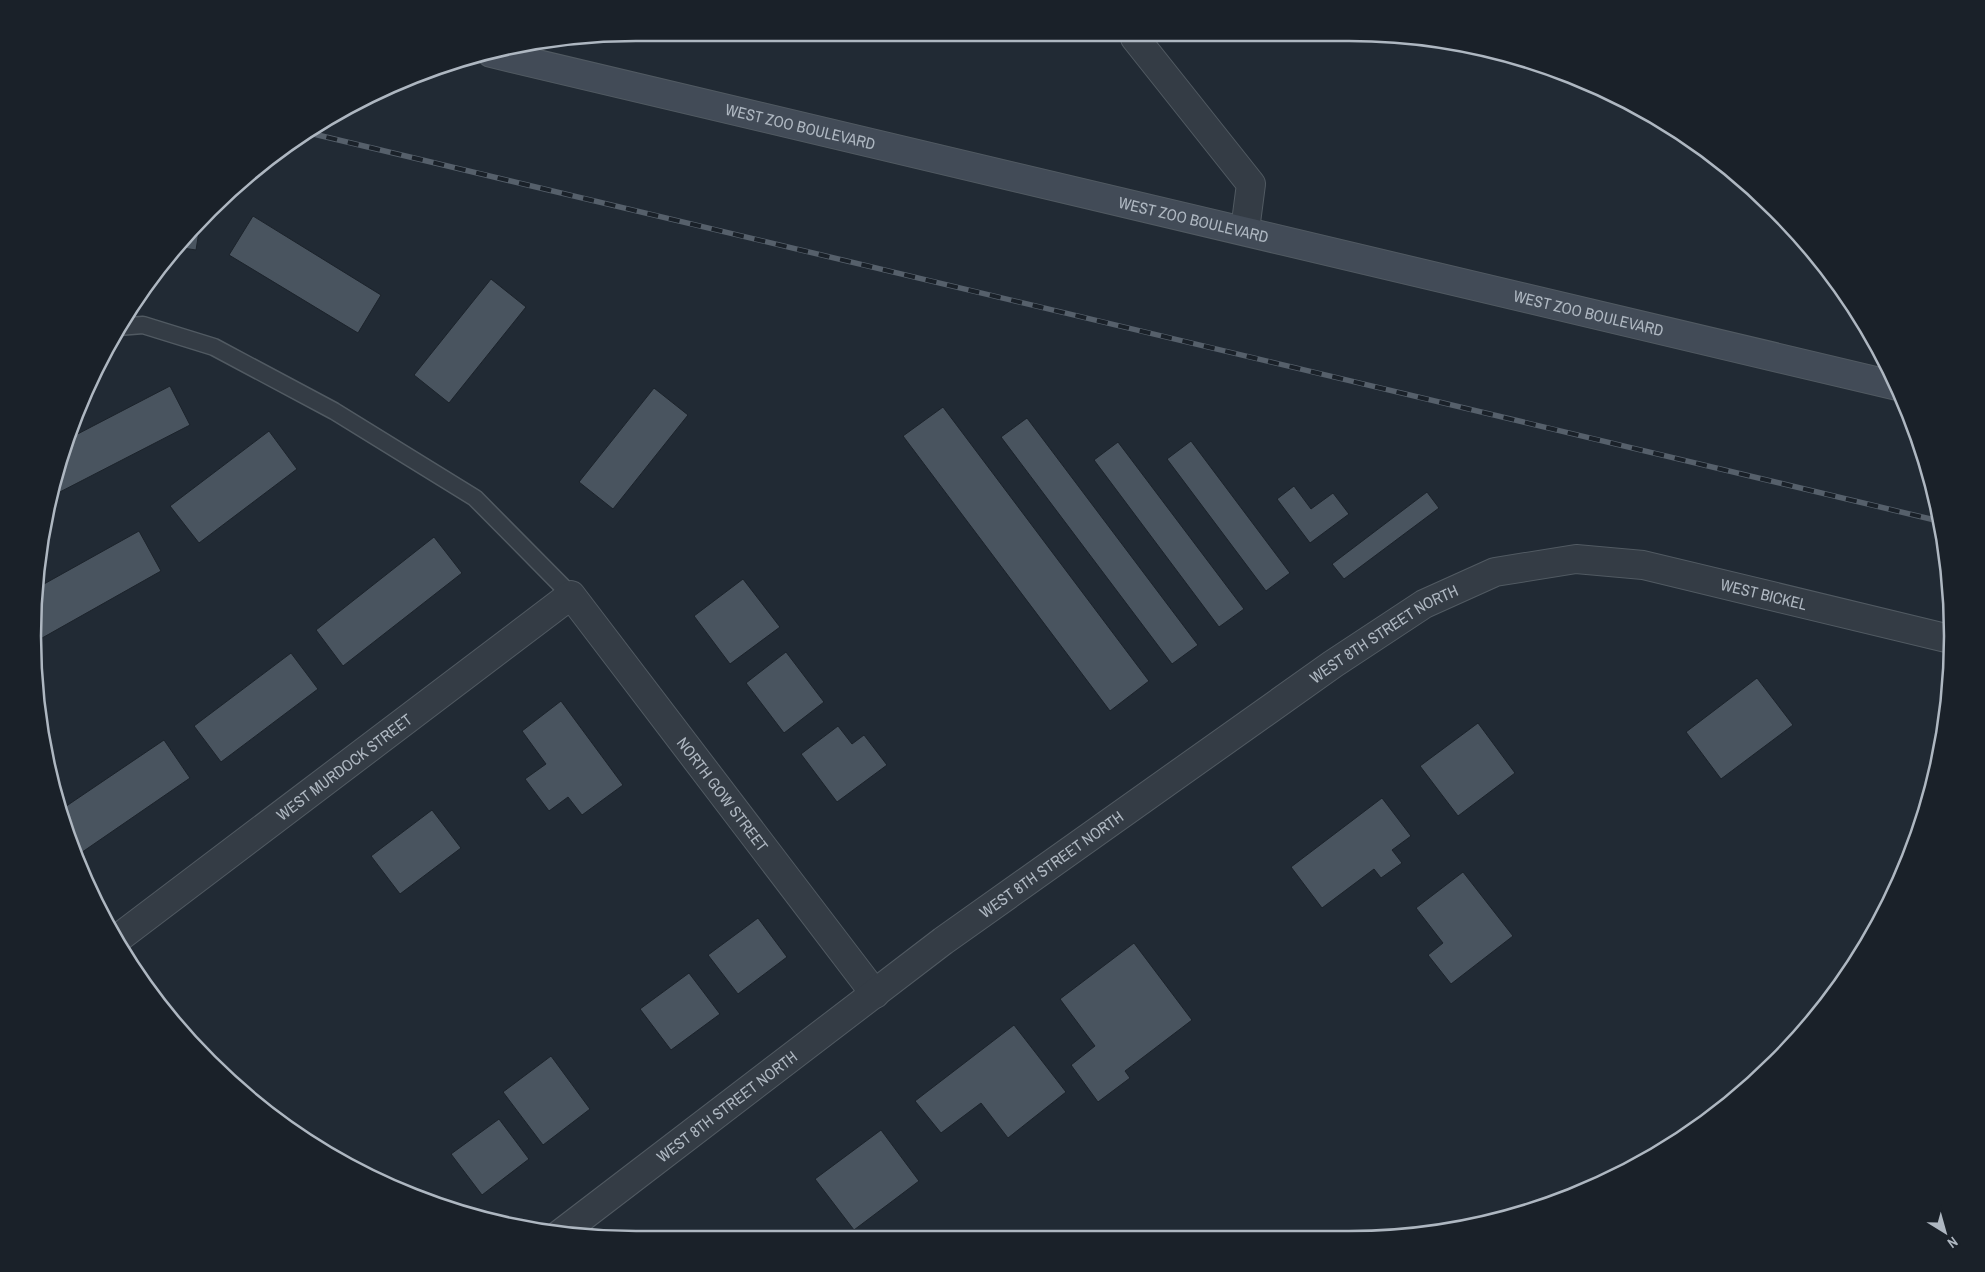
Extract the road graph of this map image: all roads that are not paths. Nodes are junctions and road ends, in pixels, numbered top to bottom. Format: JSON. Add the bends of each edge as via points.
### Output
{"nodes":[{"id":1,"x":1137,"y":41,"type":"edge"},
{"id":2,"x":506,"y":56,"type":"edge"},
{"id":3,"x":1245,"y":230,"type":"junction"},
{"id":4,"x":129,"y":326,"type":"edge"},
{"id":5,"x":1887,"y":384,"type":"edge"},
{"id":6,"x":1576,"y":559,"type":"joint"},
{"id":7,"x":571,"y":595,"type":"junction"},
{"id":8,"x":1944,"y":637,"type":"edge"},
{"id":9,"x":122,"y":935,"type":"edge"},
{"id":10,"x":875,"y":994,"type":"junction"},
{"id":11,"x":569,"y":1227,"type":"edge"}],
"edges":[{"from":1,"to":3,"type":"street","via":[[1251,184]]},
{"from":2,"to":3,"type":"main road","name":"WEST ZOO BOULEVARD"},
{"from":3,"to":5,"type":"main road","name":"WEST ZOO BOULEVARD"},
{"from":4,"to":7,"type":"lane","via":[[143,325],[214,347],[342,416],[475,498]]},
{"from":6,"to":8,"type":"street","name":"WEST BICKEL","via":[[1643,565]]},
{"from":6,"to":10,"type":"street","name":"WEST 8TH STREET NORTH","via":[[1495,572],[1424,604],[1333,664],[943,941]]},
{"from":7,"to":9,"type":"street","name":"WEST MURDOCK STREET"},
{"from":7,"to":10,"type":"street","name":"NORTH GOW STREET"},
{"from":10,"to":11,"type":"street","name":"WEST 8TH STREET NORTH"}]}
